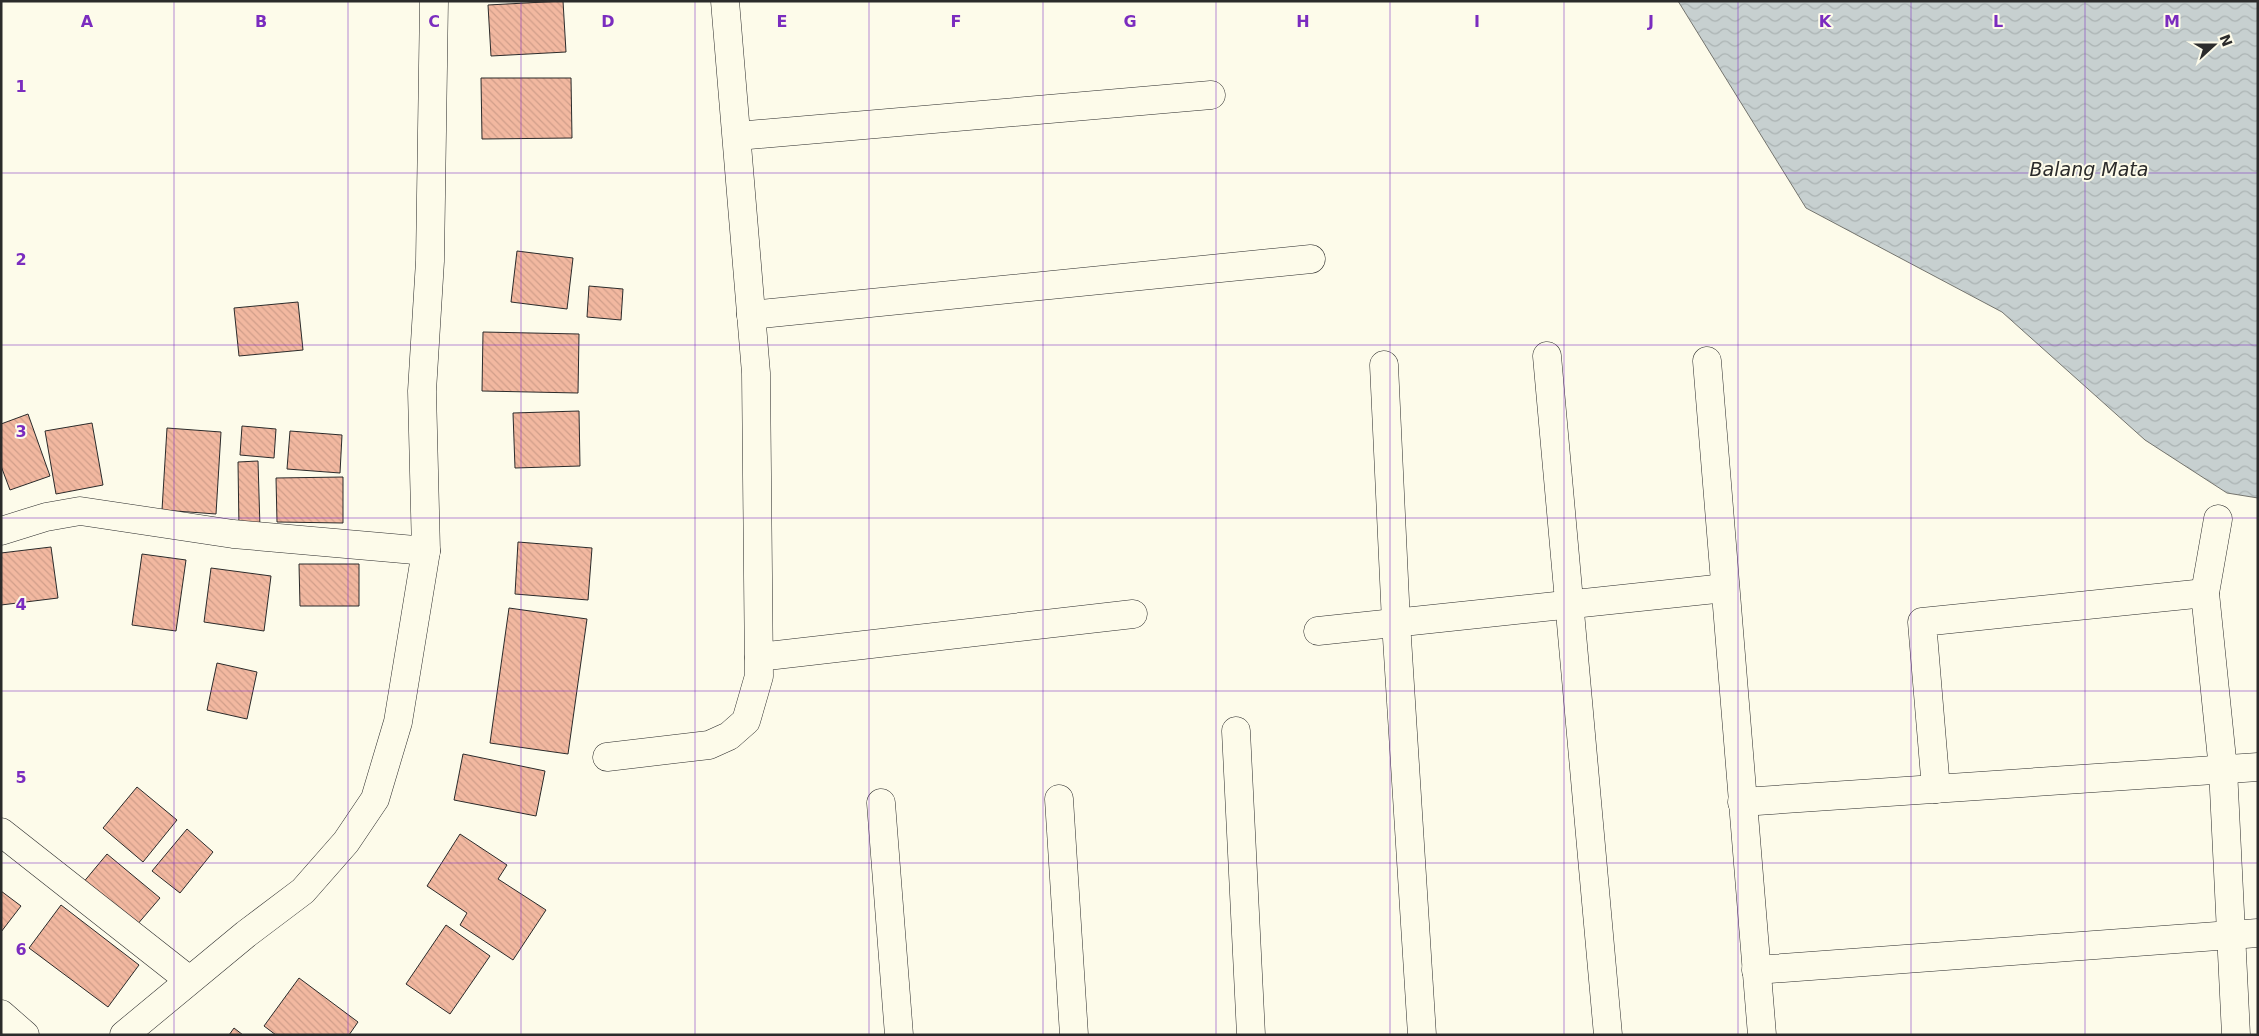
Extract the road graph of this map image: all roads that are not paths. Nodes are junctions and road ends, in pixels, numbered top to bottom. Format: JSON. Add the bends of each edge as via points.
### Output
{"nodes":[{"id":1,"x":434,"y":1,"type":"edge"},
{"id":2,"x":725,"y":1,"type":"edge"},
{"id":3,"x":1211,"y":95,"type":"dead end"},
{"id":4,"x":737,"y":136,"type":"junction"},
{"id":5,"x":1311,"y":259,"type":"dead end"},
{"id":6,"x":751,"y":315,"type":"junction"},
{"id":7,"x":1547,"y":356,"type":"dead end"},
{"id":8,"x":1707,"y":361,"type":"dead end"},
{"id":9,"x":1384,"y":365,"type":"dead end"},
{"id":10,"x":2218,"y":519,"type":"dead end"},
{"id":11,"x":1,"y":531,"type":"edge"},
{"id":12,"x":426,"y":552,"type":"junction"},
{"id":13,"x":1725,"y":588,"type":"junction"},
{"id":14,"x":2205,"y":593,"type":"junction"},
{"id":15,"x":1568,"y":605,"type":"junction"},
{"id":16,"x":1134,"y":614,"type":"dead end"},
{"id":17,"x":1396,"y":622,"type":"junction"},
{"id":18,"x":1318,"y":631,"type":"dead end"},
{"id":19,"x":759,"y":657,"type":"junction"},
{"id":20,"x":1236,"y":732,"type":"dead end"},
{"id":21,"x":607,"y":757,"type":"dead end"},
{"id":22,"x":2258,"y":766,"type":"edge"},
{"id":23,"x":2223,"y":769,"type":"junction"},
{"id":24,"x":1936,"y":789,"type":"junction"},
{"id":25,"x":1059,"y":799,"type":"dead end"},
{"id":26,"x":1742,"y":802,"type":"junction"},
{"id":27,"x":882,"y":803,"type":"dead end"},
{"id":28,"x":1,"y":832,"type":"edge"},
{"id":29,"x":2245,"y":934,"type":"edge"},
{"id":30,"x":1756,"y":970,"type":"junction"},
{"id":31,"x":189,"y":980,"type":"junction"},
{"id":32,"x":1,"y":1014,"type":"edge"},
{"id":33,"x":25,"y":1035,"type":"edge"},
{"id":34,"x":124,"y":1035,"type":"edge"},
{"id":35,"x":899,"y":1035,"type":"edge"},
{"id":36,"x":1074,"y":1035,"type":"edge"},
{"id":37,"x":1251,"y":1035,"type":"edge"},
{"id":38,"x":1422,"y":1035,"type":"edge"},
{"id":39,"x":1608,"y":1035,"type":"edge"},
{"id":40,"x":1762,"y":1035,"type":"edge"},
{"id":41,"x":2236,"y":1035,"type":"edge"}],
"edges":[{"from":1,"to":12,"type":"street","via":[[430,261],[422,391]]},
{"from":2,"to":4,"type":"street"},
{"from":3,"to":4,"type":"street"},
{"from":4,"to":6,"type":"street"},
{"from":5,"to":6,"type":"street"},
{"from":6,"to":19,"type":"street","via":[[756,373]]},
{"from":7,"to":15,"type":"street"},
{"from":8,"to":13,"type":"street"},
{"from":9,"to":17,"type":"street"},
{"from":10,"to":14,"type":"street"},
{"from":11,"to":12,"type":"street","via":[[46,517],[80,511],[233,534]]},
{"from":12,"to":31,"type":"street","via":[[398,722],[375,799],[346,842],[303,891]]},
{"from":13,"to":15,"type":"street"},
{"from":13,"to":26,"type":"street"},
{"from":14,"to":23,"type":"street"},
{"from":14,"to":24,"type":"street","via":[[1922,622]]},
{"from":15,"to":17,"type":"street"},
{"from":15,"to":39,"type":"street"},
{"from":16,"to":19,"type":"street"},
{"from":17,"to":18,"type":"street"},
{"from":17,"to":38,"type":"street"},
{"from":19,"to":21,"type":"street","via":[[759,676],[746,722],[729,736],[709,745]]},
{"from":20,"to":37,"type":"street"},
{"from":22,"to":23,"type":"street"},
{"from":23,"to":24,"type":"street"},
{"from":23,"to":29,"type":"street"},
{"from":24,"to":26,"type":"street"},
{"from":25,"to":36,"type":"street"},
{"from":26,"to":30,"type":"street"},
{"from":27,"to":35,"type":"street"},
{"from":28,"to":31,"type":"street"},
{"from":29,"to":30,"type":"street"},
{"from":29,"to":41,"type":"street"},
{"from":30,"to":40,"type":"street"},
{"from":31,"to":34,"type":"street"},
{"from":32,"to":33,"type":"street"}]}
